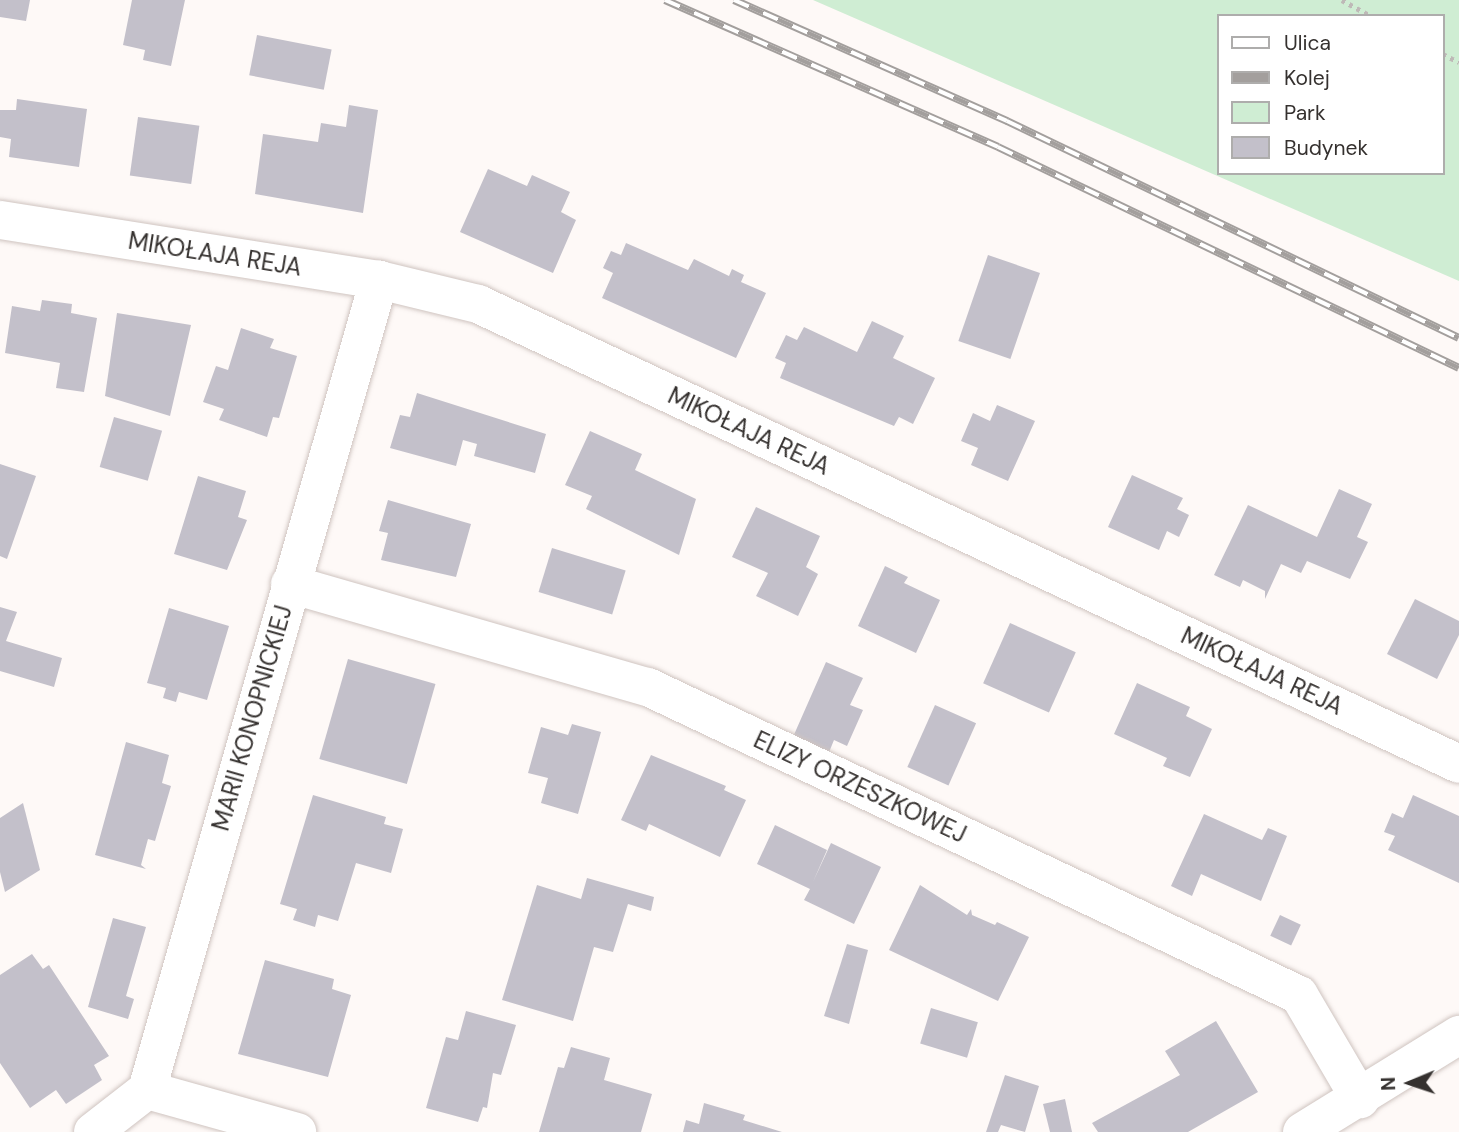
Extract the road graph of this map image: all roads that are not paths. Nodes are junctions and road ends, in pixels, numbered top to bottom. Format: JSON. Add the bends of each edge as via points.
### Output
{"nodes":[{"id":1,"x":0,"y":220,"type":"edge"},
{"id":2,"x":379,"y":280,"type":"junction"},
{"id":3,"x":290,"y":583,"type":"junction"},
{"id":4,"x":1459,"y":764,"type":"edge"},
{"id":5,"x":1459,"y":1035,"type":"edge"},
{"id":6,"x":147,"y":1090,"type":"junction"},
{"id":7,"x":1360,"y":1099,"type":"junction"},
{"id":8,"x":93,"y":1132,"type":"edge"},
{"id":9,"x":296,"y":1132,"type":"edge"},
{"id":10,"x":1301,"y":1132,"type":"edge"}],
"edges":[{"from":1,"to":2,"type":"street","name":"MIKOŁAJA REJA"},
{"from":2,"to":3,"type":"street","name":"MARII KONOPNICKIEJ"},
{"from":2,"to":4,"type":"street","name":"MIKOŁAJA REJA","via":[[478,304]]},
{"from":3,"to":6,"type":"street","name":"MARII KONOPNICKIEJ"},
{"from":3,"to":7,"type":"street","name":"ELIZY ORZESZKOWEJ","via":[[648,687],[1299,995]]},
{"from":5,"to":7,"type":"street"},
{"from":6,"to":8,"type":"street"},
{"from":6,"to":9,"type":"street"},
{"from":7,"to":10,"type":"street"}]}
